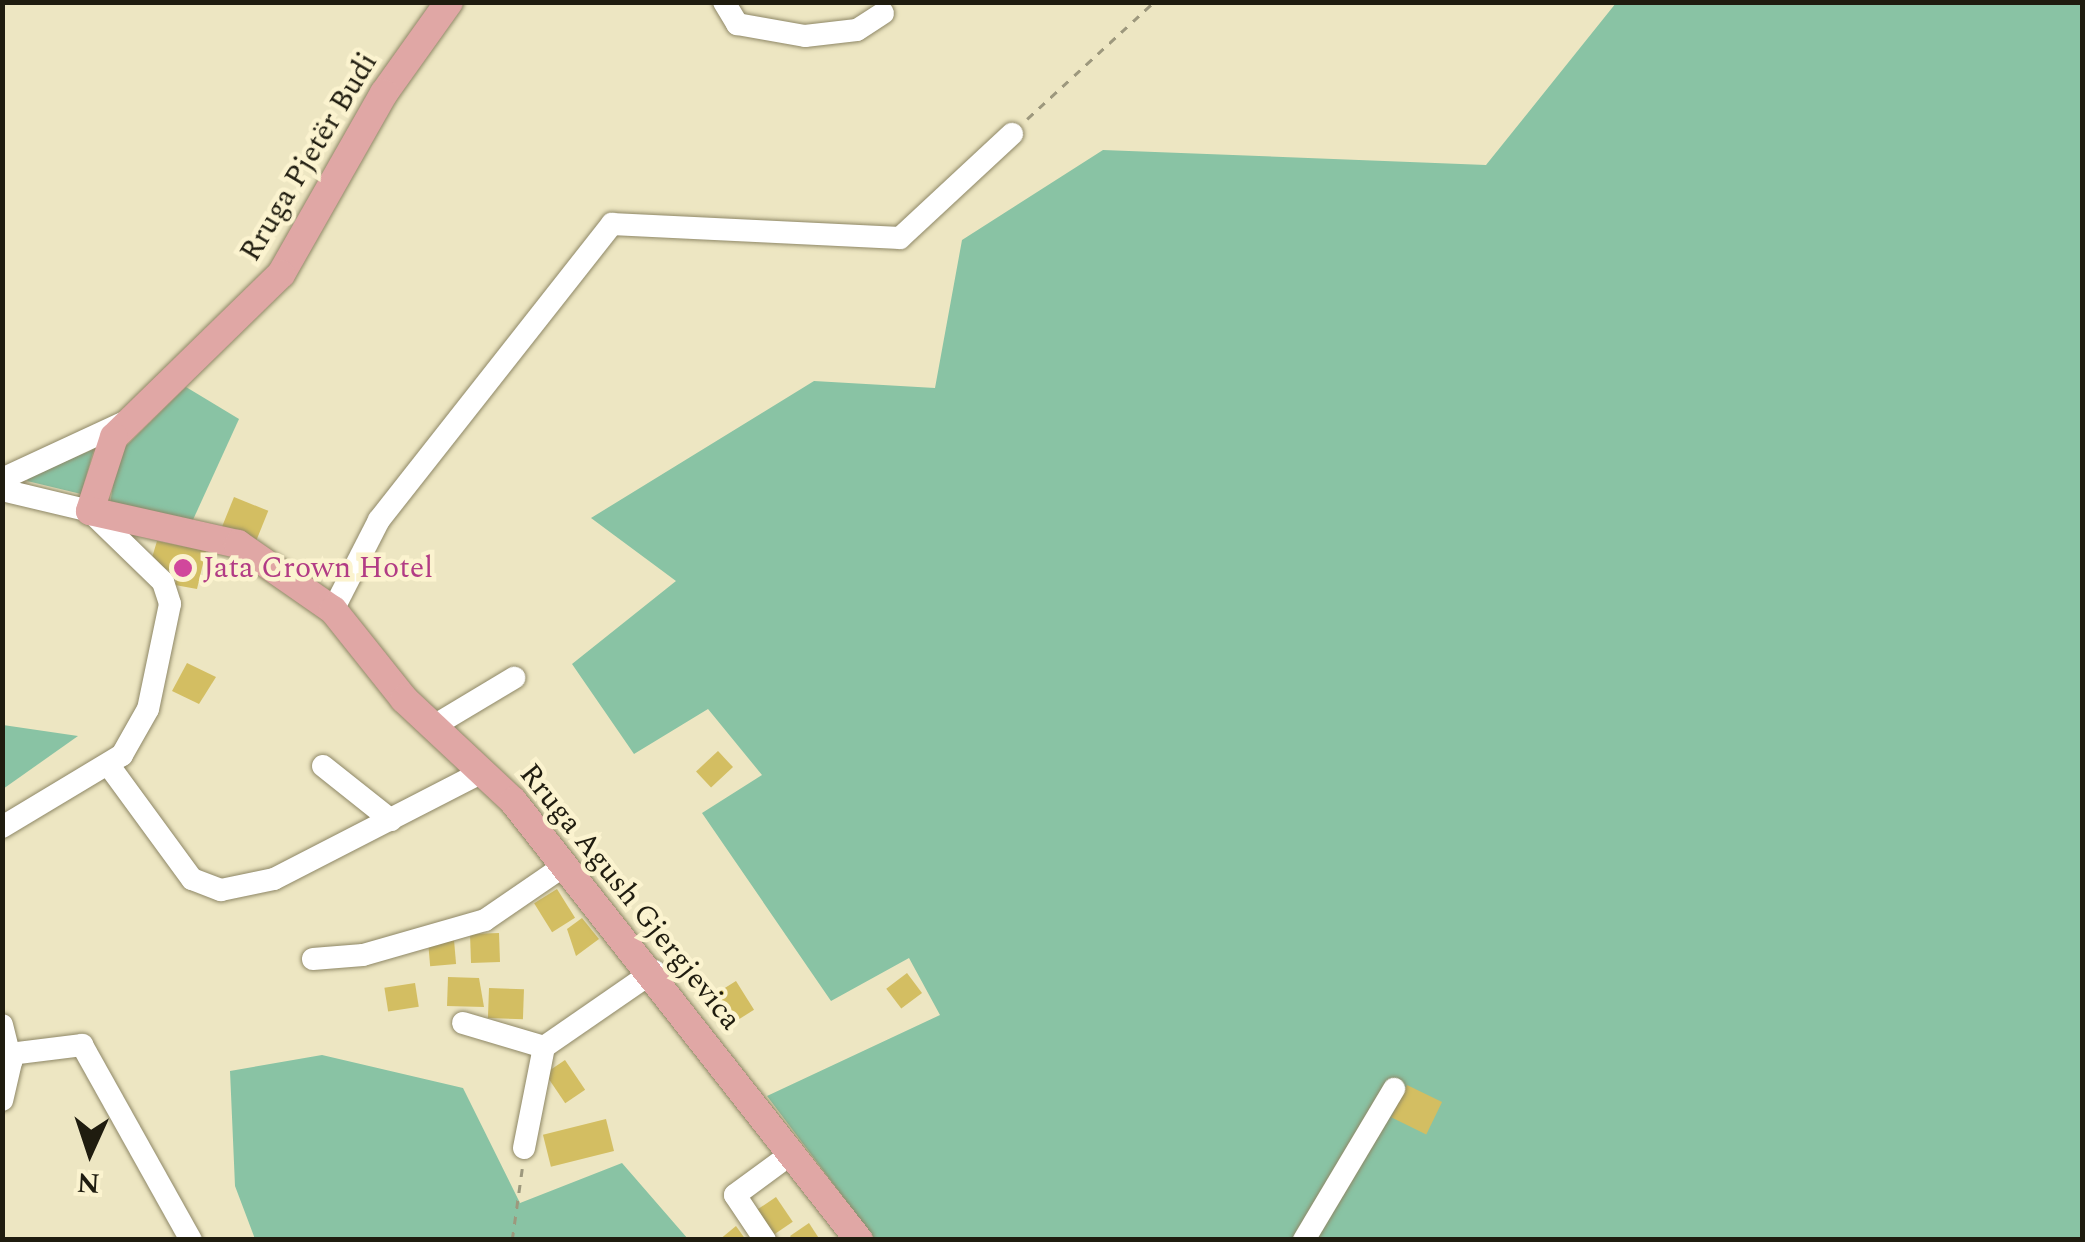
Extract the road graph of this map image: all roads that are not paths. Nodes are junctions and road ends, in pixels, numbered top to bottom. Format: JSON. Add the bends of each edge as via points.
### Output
{"nodes":[{"id":1,"x":449,"y":2,"type":"edge"},
{"id":2,"x":724,"y":2,"type":"edge"},
{"id":3,"x":884,"y":13,"type":"dead end"},
{"id":4,"x":1012,"y":134,"type":"road end"},
{"id":5,"x":130,"y":420,"type":"junction"},
{"id":6,"x":2,"y":479,"type":"edge"},
{"id":7,"x":2,"y":490,"type":"edge"},
{"id":8,"x":90,"y":511,"type":"junction"},
{"id":9,"x":333,"y":610,"type":"junction"},
{"id":10,"x":514,"y":678,"type":"dead end"},
{"id":11,"x":432,"y":727,"type":"junction"},
{"id":12,"x":322,"y":766,"type":"dead end"},
{"id":13,"x":110,"y":767,"type":"junction"},
{"id":14,"x":484,"y":772,"type":"junction"},
{"id":15,"x":391,"y":820,"type":"junction"},
{"id":16,"x":2,"y":827,"type":"edge"},
{"id":17,"x":564,"y":866,"type":"junction"},
{"id":18,"x":313,"y":958,"type":"dead end"},
{"id":19,"x":654,"y":971,"type":"junction"},
{"id":20,"x":463,"y":1023,"type":"dead end"},
{"id":21,"x":2,"y":1025,"type":"edge"},
{"id":22,"x":544,"y":1047,"type":"junction"},
{"id":23,"x":10,"y":1054,"type":"junction"},
{"id":24,"x":1394,"y":1089,"type":"dead end"},
{"id":25,"x":4,"y":1090,"type":"edge"},
{"id":26,"x":524,"y":1148,"type":"road end"},
{"id":27,"x":790,"y":1154,"type":"junction"},
{"id":28,"x":191,"y":1240,"type":"edge"},
{"id":29,"x":765,"y":1240,"type":"edge"},
{"id":30,"x":858,"y":1240,"type":"edge"},
{"id":31,"x":1304,"y":1240,"type":"edge"}],
"edges":[{"from":1,"to":5,"type":"main road","name":"Rruga Pjetër Budi","via":[[384,93],[281,274]]},
{"from":2,"to":3,"type":"street","via":[[737,24],[805,36],[858,30]]},
{"from":4,"to":9,"type":"street","via":[[900,238],[612,224],[379,520]]},
{"from":5,"to":6,"type":"street","name":"Rruga Pjetër Budi"},
{"from":5,"to":8,"type":"main road","name":"Rruga Pjetër Budi","via":[[106,451]]},
{"from":7,"to":8,"type":"street","name":"Rruga Agush Gjergjevica"},
{"from":8,"to":9,"type":"main road","name":"Rruga Agush Gjergjevica","via":[[254,550]]},
{"from":8,"to":13,"type":"street","via":[[163,582],[170,604],[148,709]]},
{"from":9,"to":11,"type":"main road","name":"Rruga Agush Gjergjevica"},
{"from":10,"to":11,"type":"street"},
{"from":11,"to":14,"type":"main road","name":"Rruga Agush Gjergjevica"},
{"from":12,"to":15,"type":"street"},
{"from":13,"to":15,"type":"street","via":[[192,879],[222,890],[274,879]]},
{"from":13,"to":16,"type":"street"},
{"from":14,"to":15,"type":"street"},
{"from":14,"to":17,"type":"main road","name":"Rruga Agush Gjergjevica"},
{"from":17,"to":18,"type":"street","via":[[485,920],[362,955]]},
{"from":17,"to":19,"type":"main road","name":"Rruga Agush Gjergjevica"},
{"from":19,"to":22,"type":"street"},
{"from":19,"to":27,"type":"main road","name":"Rruga Agush Gjergjevica"},
{"from":20,"to":22,"type":"street"},
{"from":21,"to":23,"type":"street"},
{"from":22,"to":26,"type":"street"},
{"from":23,"to":25,"type":"street"},
{"from":23,"to":28,"type":"street","via":[[82,1045]]},
{"from":24,"to":31,"type":"street"},
{"from":27,"to":29,"type":"street","via":[[735,1196]]},
{"from":27,"to":30,"type":"main road","name":"Rruga Agush Gjergjevica"}]}
